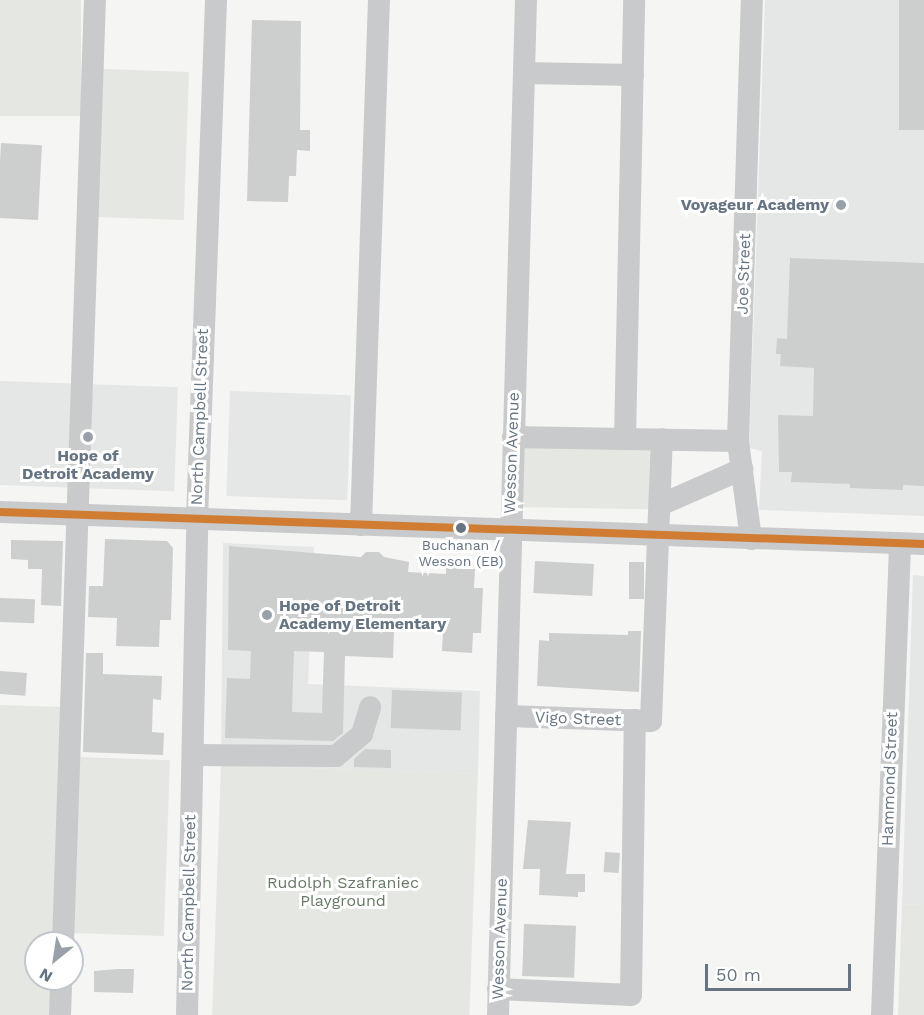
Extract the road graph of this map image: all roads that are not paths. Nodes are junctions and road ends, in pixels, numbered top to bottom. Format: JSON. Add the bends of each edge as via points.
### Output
{"nodes":[{"id":1,"x":95,"y":0,"type":"edge"},
{"id":2,"x":216,"y":0,"type":"edge"},
{"id":3,"x":378,"y":0,"type":"edge"},
{"id":4,"x":526,"y":0,"type":"edge"},
{"id":5,"x":634,"y":0,"type":"edge"},
{"id":6,"x":752,"y":0,"type":"edge"},
{"id":7,"x":524,"y":73,"type":"junction"},
{"id":8,"x":633,"y":75,"type":"junction"},
{"id":9,"x":513,"y":437,"type":"junction"},
{"id":10,"x":625,"y":439,"type":"junction"},
{"id":11,"x":662,"y":439,"type":"junction"},
{"id":12,"x":738,"y":441,"type":"junction"},
{"id":13,"x":742,"y":469,"type":"junction"},
{"id":14,"x":660,"y":505,"type":"junction"},
{"id":15,"x":0,"y":512,"type":"edge"},
{"id":16,"x":79,"y":515,"type":"junction"},
{"id":17,"x":197,"y":519,"type":"junction"},
{"id":18,"x":361,"y":525,"type":"junction"},
{"id":19,"x":510,"y":531,"type":"junction"},
{"id":20,"x":659,"y":536,"type":"junction"},
{"id":21,"x":751,"y":539,"type":"junction"},
{"id":22,"x":900,"y":544,"type":"junction"},
{"id":23,"x":924,"y":544,"type":"edge"},
{"id":24,"x":370,"y":707,"type":"dead end"},
{"id":25,"x":506,"y":716,"type":"junction"},
{"id":26,"x":643,"y":721,"type":"junction"},
{"id":27,"x":192,"y":755,"type":"junction"},
{"id":28,"x":63,"y":931,"type":"edge"},
{"id":29,"x":498,"y":989,"type":"junction"},
{"id":30,"x":61,"y":991,"type":"edge"},
{"id":31,"x":60,"y":1015,"type":"edge"},
{"id":32,"x":187,"y":1015,"type":"edge"},
{"id":33,"x":498,"y":1015,"type":"edge"},
{"id":34,"x":882,"y":1015,"type":"edge"}],
"edges":[{"from":1,"to":16,"type":"street"},
{"from":2,"to":17,"type":"street","name":"North Campbell Street"},
{"from":3,"to":18,"type":"street"},
{"from":4,"to":7,"type":"street","name":"Wesson Avenue"},
{"from":5,"to":8,"type":"street"},
{"from":6,"to":12,"type":"street","name":"Joe Street"},
{"from":7,"to":8,"type":"street"},
{"from":7,"to":9,"type":"street","name":"Wesson Avenue"},
{"from":8,"to":10,"type":"street"},
{"from":9,"to":10,"type":"street"},
{"from":9,"to":19,"type":"street","name":"Wesson Avenue"},
{"from":10,"to":11,"type":"street"},
{"from":11,"to":12,"type":"street"},
{"from":11,"to":14,"type":"street"},
{"from":12,"to":13,"type":"street","name":"Joe Street"},
{"from":13,"to":14,"type":"street"},
{"from":13,"to":21,"type":"street","name":"Joe Street"},
{"from":14,"to":20,"type":"street"},
{"from":15,"to":16,"type":"street"},
{"from":16,"to":17,"type":"street"},
{"from":16,"to":28,"type":"street"},
{"from":17,"to":18,"type":"street"},
{"from":17,"to":27,"type":"street","name":"North Campbell Street"},
{"from":18,"to":19,"type":"street"},
{"from":19,"to":20,"type":"street"},
{"from":19,"to":25,"type":"street","name":"Wesson Avenue"},
{"from":20,"to":21,"type":"street"},
{"from":20,"to":26,"type":"street"},
{"from":21,"to":22,"type":"street"},
{"from":22,"to":23,"type":"street"},
{"from":22,"to":34,"type":"street","name":"Hammond Street"},
{"from":24,"to":27,"type":"street","via":[[362,734],[336,756]]},
{"from":25,"to":26,"type":"street","name":"Vigo Street"},
{"from":25,"to":29,"type":"street","name":"Wesson Avenue"},
{"from":26,"to":29,"type":"street","via":[[630,995]]},
{"from":27,"to":32,"type":"street","name":"North Campbell Street"},
{"from":29,"to":33,"type":"street","name":"Wesson Avenue"},
{"from":30,"to":31,"type":"street"}]}
